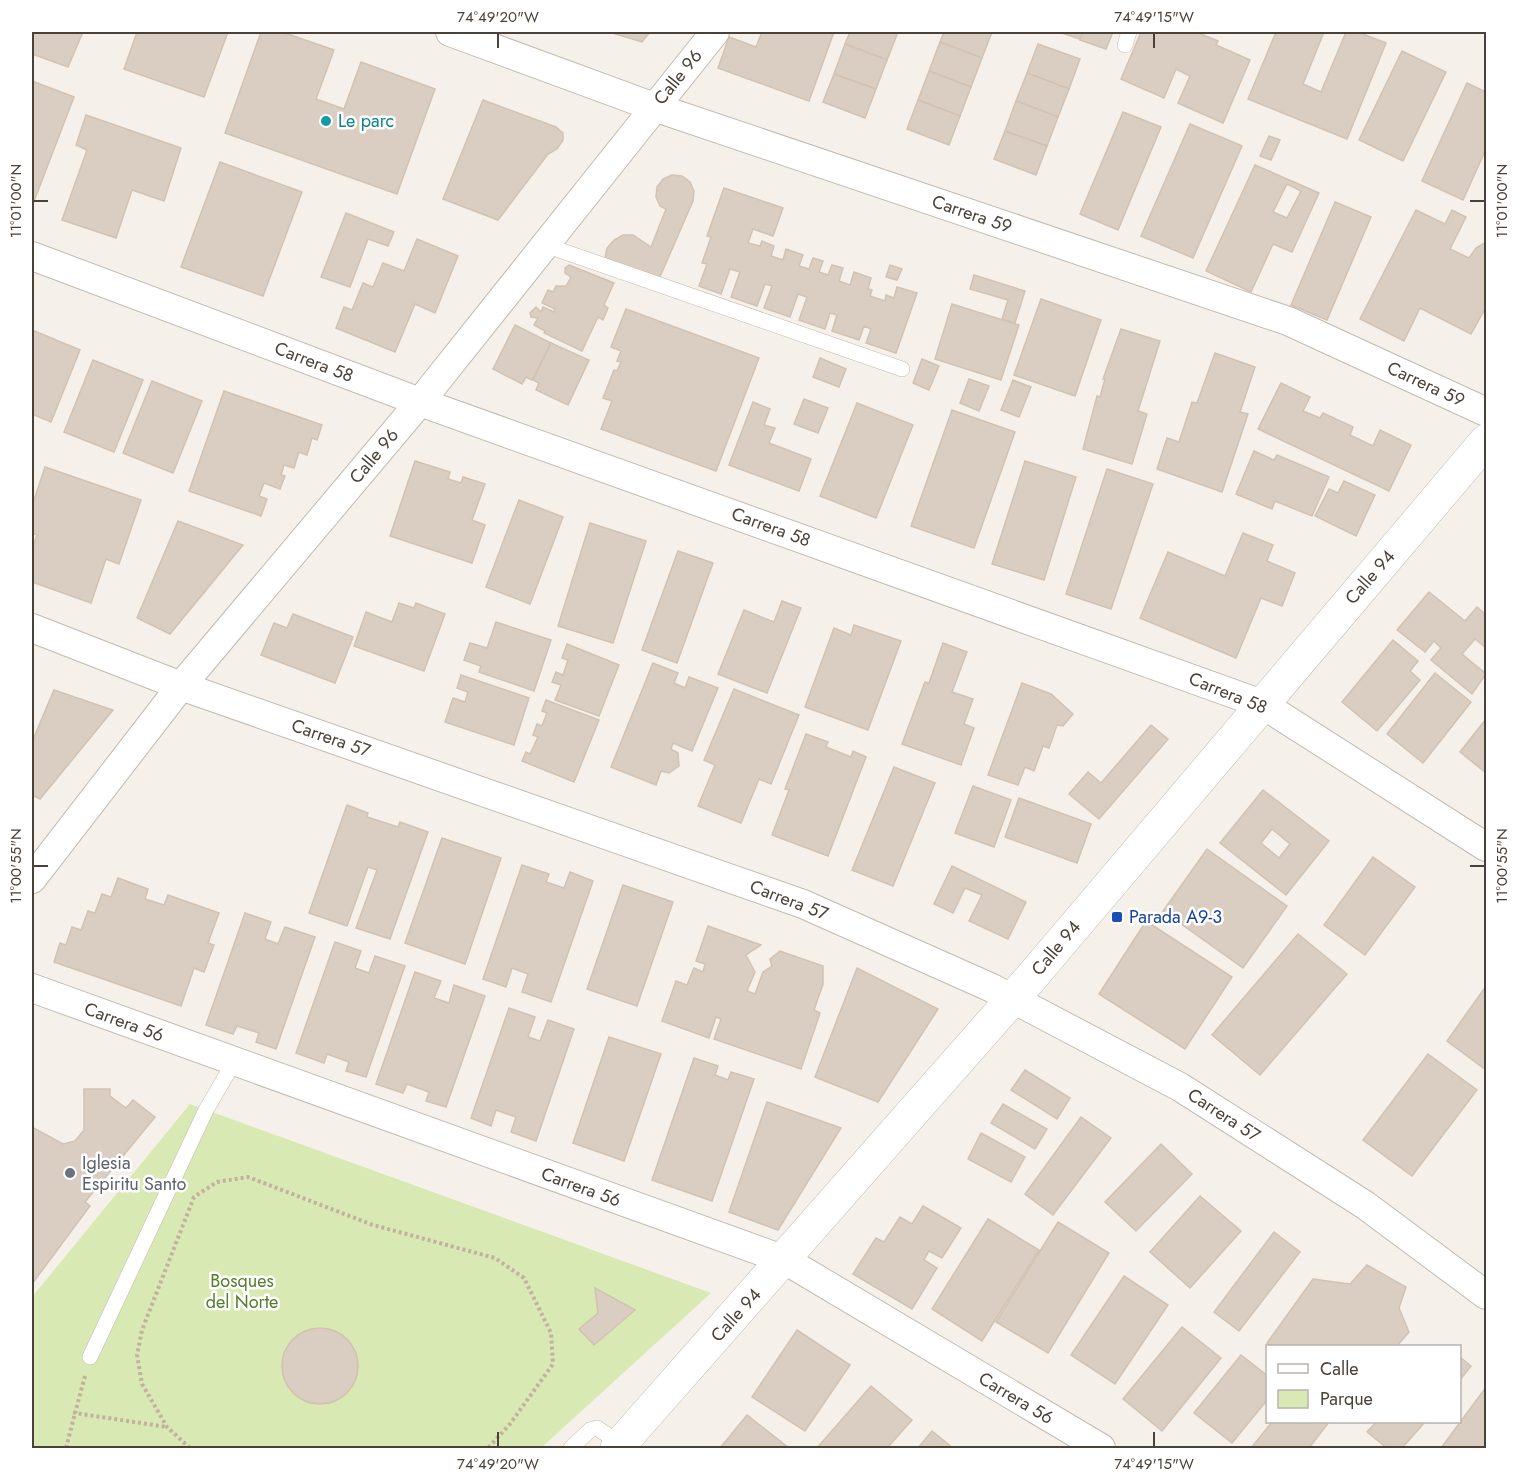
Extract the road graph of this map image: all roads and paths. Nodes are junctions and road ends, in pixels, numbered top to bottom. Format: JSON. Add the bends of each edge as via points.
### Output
{"nodes":[{"id":1,"x":450,"y":32,"type":"edge"},
{"id":2,"x":715,"y":32,"type":"edge"},
{"id":3,"x":654,"y":107,"type":"junction"},
{"id":4,"x":545,"y":244,"type":"junction"},
{"id":5,"x":32,"y":256,"type":"edge"},
{"id":6,"x":902,"y":369,"type":"dead end"},
{"id":7,"x":420,"y":402,"type":"junction"},
{"id":8,"x":1486,"y":412,"type":"edge"},
{"id":9,"x":1486,"y":441,"type":"edge"},
{"id":10,"x":32,"y":628,"type":"edge"},
{"id":11,"x":181,"y":686,"type":"junction"},
{"id":12,"x":1262,"y":704,"type":"junction"},
{"id":13,"x":1486,"y":847,"type":"edge"},
{"id":14,"x":32,"y":879,"type":"edge"},
{"id":15,"x":32,"y":988,"type":"edge"},
{"id":16,"x":1013,"y":997,"type":"junction"},
{"id":17,"x":234,"y":1062,"type":"junction"},
{"id":18,"x":785,"y":1260,"type":"junction"},
{"id":19,"x":1486,"y":1295,"type":"edge"},
{"id":20,"x":90,"y":1357,"type":"joint"},
{"id":21,"x":75,"y":1413,"type":"junction"},
{"id":22,"x":167,"y":1427,"type":"junction"},
{"id":23,"x":619,"y":1446,"type":"edge"},
{"id":24,"x":66,"y":1449,"type":"edge"},
{"id":25,"x":190,"y":1449,"type":"edge"},
{"id":26,"x":488,"y":1449,"type":"edge"},
{"id":27,"x":571,"y":1449,"type":"edge"},
{"id":28,"x":1101,"y":1449,"type":"edge"}],
"edges":[{"from":1,"to":3,"type":"street","name":"Carrera 59"},
{"from":2,"to":3,"type":"street","name":"Calle 96"},
{"from":3,"to":4,"type":"street","name":"Calle 96"},
{"from":3,"to":8,"type":"street","name":"Carrera 59","via":[[1288,321]]},
{"from":4,"to":6,"type":"lane"},
{"from":4,"to":7,"type":"street","name":"Calle 96"},
{"from":5,"to":7,"type":"street","name":"Carrera 58"},
{"from":7,"to":11,"type":"street","name":"Calle 96"},
{"from":7,"to":12,"type":"street","name":"Carrera 58"},
{"from":9,"to":12,"type":"street","name":"Calle 94"},
{"from":10,"to":11,"type":"street","name":"Carrera 57"},
{"from":11,"to":14,"type":"street","name":"Calle 96"},
{"from":11,"to":16,"type":"street","name":"Carrera 57","via":[[803,904]]},
{"from":12,"to":13,"type":"street","name":"Carrera 58"},
{"from":12,"to":16,"type":"street","name":"Calle 94"},
{"from":15,"to":17,"type":"street","name":"Carrera 56"},
{"from":16,"to":18,"type":"street","name":"Calle 94"},
{"from":16,"to":19,"type":"street","name":"Carrera 57","via":[[1180,1087],[1365,1205]]},
{"from":17,"to":18,"type":"street","name":"Carrera 56"},
{"from":17,"to":20,"type":"lane","via":[[206,1110]]},
{"from":18,"to":23,"type":"street","name":"Calle 94"},
{"from":18,"to":28,"type":"street","name":"Carrera 56"},
{"from":20,"to":21,"type":"path"},
{"from":21,"to":22,"type":"path"},
{"from":21,"to":24,"type":"path"},
{"from":22,"to":25,"type":"path"},
{"from":22,"to":26,"type":"path","via":[[142,1384],[136,1355],[142,1330],[194,1197],[217,1182],[248,1177],[373,1225],[495,1258],[524,1278],[551,1333],[553,1364]]},
{"from":23,"to":27,"type":"lane","via":[[597,1428]]}]}
